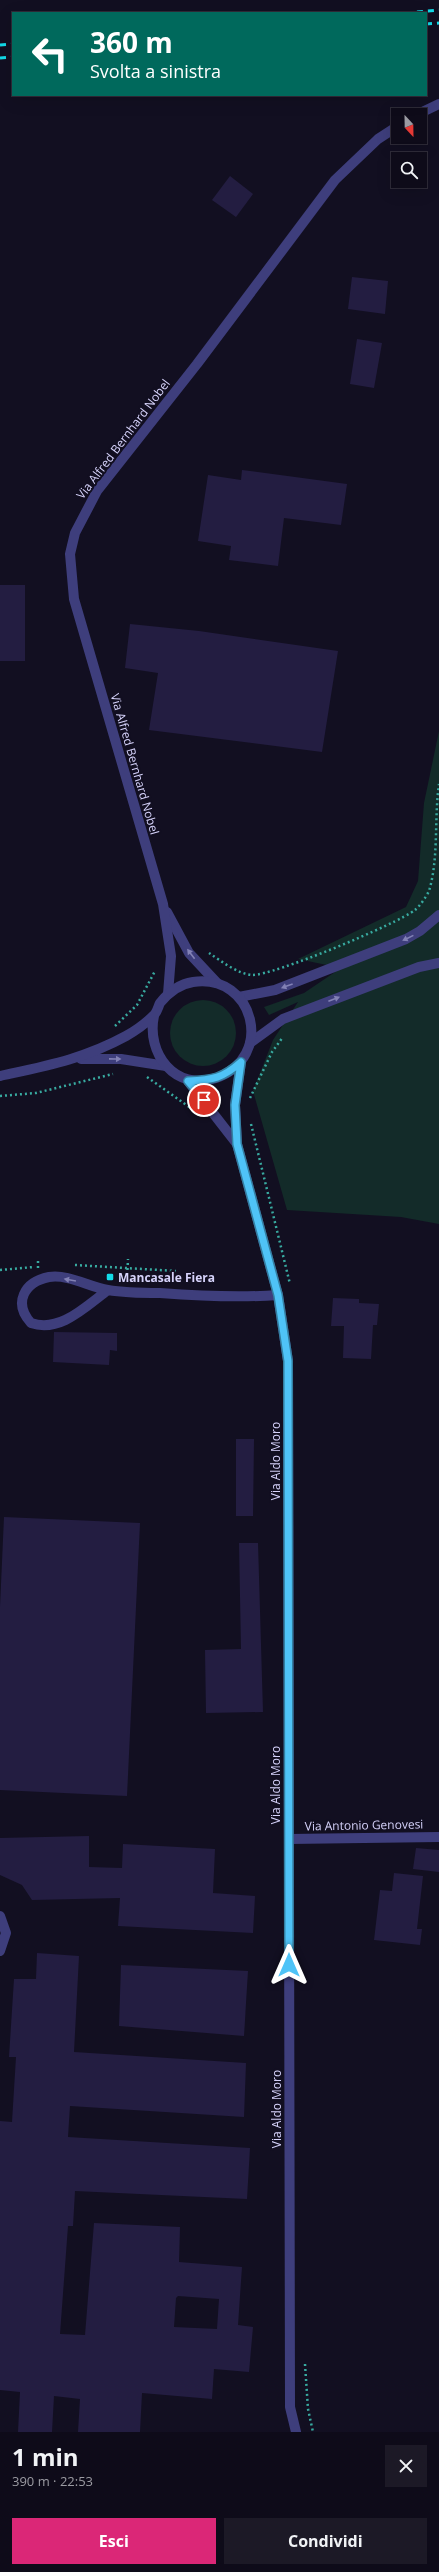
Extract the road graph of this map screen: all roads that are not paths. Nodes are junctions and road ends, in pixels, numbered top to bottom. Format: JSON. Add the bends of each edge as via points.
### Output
{"nodes":[{"id":1,"x":439,"y":104,"type":"edge"},
{"id":2,"x":427,"y":110,"type":"edge"},
{"id":3,"x":391,"y":131,"type":"edge"},
{"id":4,"x":163,"y":904,"type":"junction"},
{"id":5,"x":439,"y":915,"type":"edge"},
{"id":6,"x":439,"y":963,"type":"edge"},
{"id":7,"x":216,"y":984,"type":"junction"},
{"id":8,"x":168,"y":994,"type":"junction"},
{"id":9,"x":238,"y":997,"type":"junction"},
{"id":10,"x":154,"y":1016,"type":"junction"},
{"id":11,"x":250,"y":1043,"type":"junction"},
{"id":12,"x":76,"y":1059,"type":"junction"},
{"id":13,"x":241,"y":1062,"type":"junction"},
{"id":14,"x":166,"y":1066,"type":"junction"},
{"id":15,"x":0,"y":1076,"type":"edge"},
{"id":16,"x":188,"y":1081,"type":"junction"},
{"id":17,"x":237,"y":1144,"type":"junction"},
{"id":18,"x":108,"y":1290,"type":"junction"},
{"id":19,"x":278,"y":1295,"type":"junction"},
{"id":20,"x":439,"y":1837,"type":"edge"},
{"id":21,"x":289,"y":1839,"type":"junction"},
{"id":22,"x":0,"y":1916,"type":"edge"},
{"id":23,"x":0,"y":1951,"type":"edge"},
{"id":24,"x":296,"y":2432,"type":"edge"}],
"edges":[{"from":1,"to":2,"type":"street"},
{"from":3,"to":4,"type":"street","name":"Via Alfred Bernhard Nobel","via":[[378,139],[335,180],[197,364],[97,491],[74,532],[70,554],[74,599]]},
{"from":7,"to":4,"type":"street","name":"Via Alfred Bernhard Nobel","one_way":true,"via":[[189,954]]},
{"from":4,"to":8,"type":"street","name":"Via Alfred Bernhard Nobel","via":[[171,956]]},
{"from":5,"to":9,"type":"street","one_way":true,"via":[[406,940],[275,990]]},
{"from":11,"to":6,"type":"street","one_way":true,"via":[[283,1019],[419,967]]},
{"from":7,"to":8,"type":"street","via":[[204,981],[191,982]]},
{"from":7,"to":9,"type":"street"},
{"from":8,"to":10,"type":"street"},
{"from":9,"to":11,"type":"street","via":[[250,1019]]},
{"from":10,"to":12,"type":"street","via":[[128,1035]]},
{"from":10,"to":14,"type":"street","via":[[152,1037],[159,1057]]},
{"from":11,"to":13,"type":"street"},
{"from":12,"to":14,"type":"street","one_way":true,"via":[[121,1059]]},
{"from":12,"to":15,"type":"street"},
{"from":13,"to":16,"type":"street","via":[[227,1074],[209,1080]]},
{"from":13,"to":17,"type":"street","name":"Via Aldo Moro","via":[[235,1105]]},
{"from":14,"to":16,"type":"street"},
{"from":16,"to":17,"type":"street","name":"Via Aldo Moro"},
{"from":17,"to":19,"type":"street","name":"Via Aldo Moro"},
{"from":18,"to":18,"type":"street","one_way":true,"via":[[51,1277],[32,1284],[22,1300],[22,1307],[24,1315],[31,1323],[53,1326],[71,1317]]},
{"from":18,"to":19,"type":"street","via":[[240,1298]]},
{"from":19,"to":21,"type":"street","name":"Via Aldo Moro","via":[[288,1361]]},
{"from":20,"to":21,"type":"street","name":"Via Antonio Genovesi"},
{"from":21,"to":24,"type":"street","name":"Via Aldo Moro","via":[[290,2407]]},
{"from":22,"to":23,"type":"street","via":[[6,1933]]}]}
